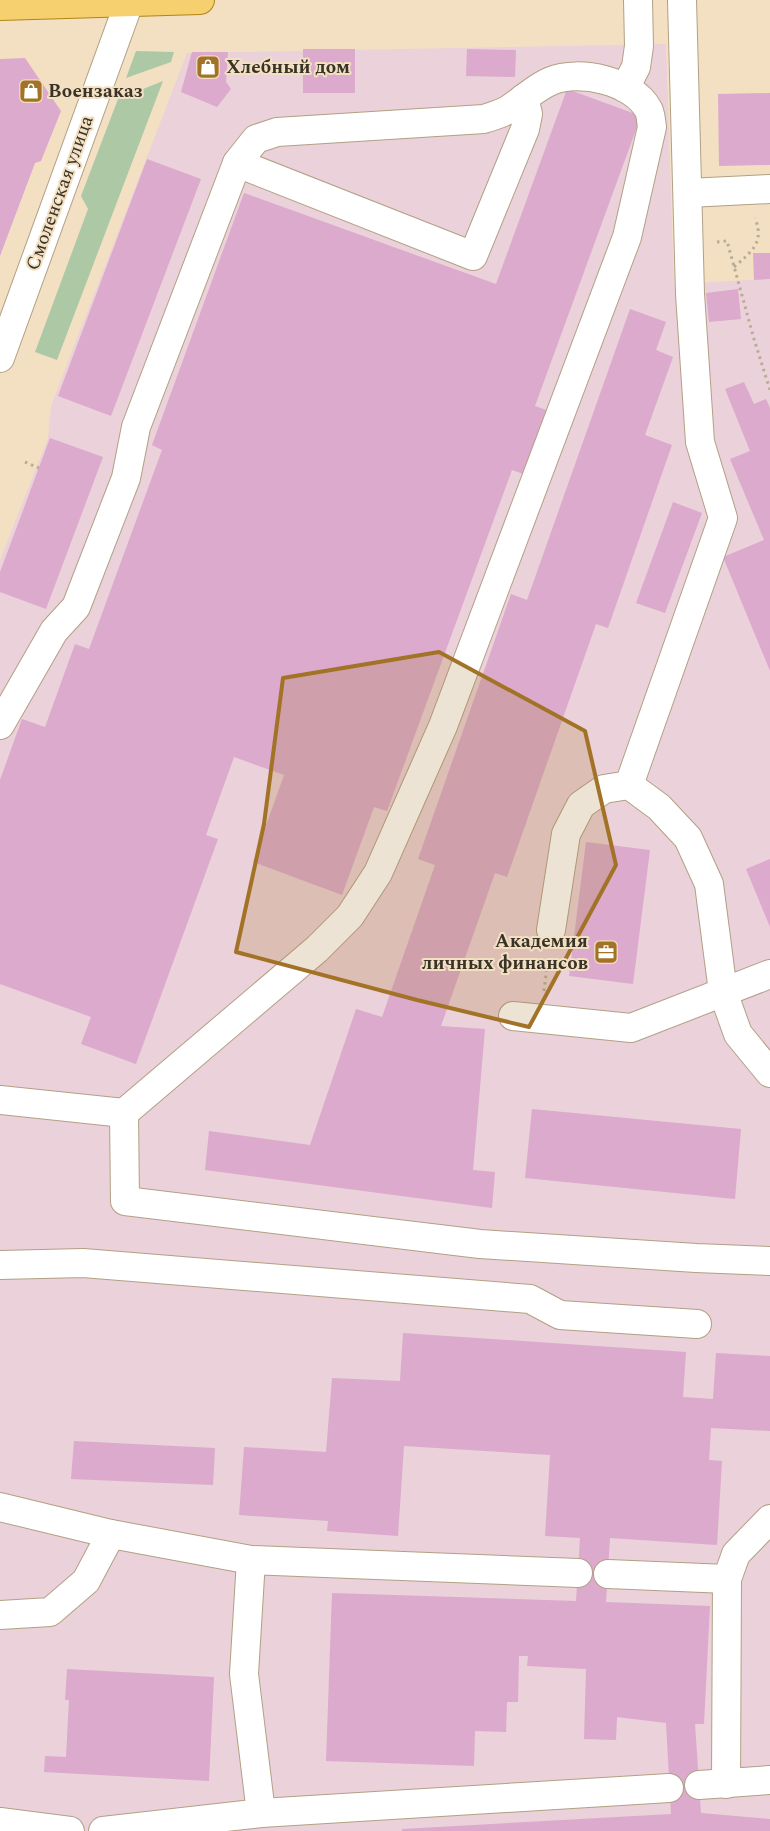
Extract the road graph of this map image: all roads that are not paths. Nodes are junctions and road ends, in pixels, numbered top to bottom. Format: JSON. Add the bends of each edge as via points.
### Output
{"nodes":[{"id":1,"x":200,"y":0,"type":"edge"},
{"id":2,"x":638,"y":0,"type":"edge"},
{"id":3,"x":682,"y":0,"type":"edge"},
{"id":4,"x":130,"y":1,"type":"edge"},
{"id":5,"x":0,"y":6,"type":"edge"},
{"id":6,"x":625,"y":88,"type":"junction"},
{"id":7,"x":524,"y":98,"type":"junction"},
{"id":8,"x":237,"y":163,"type":"junction"},
{"id":9,"x":770,"y":189,"type":"edge"},
{"id":10,"x":688,"y":193,"type":"junction"},
{"id":11,"x":0,"y":358,"type":"edge"},
{"id":12,"x":0,"y":725,"type":"edge"},
{"id":13,"x":629,"y":785,"type":"junction"},
{"id":14,"x":551,"y":930,"type":"road end"},
{"id":15,"x":770,"y":974,"type":"edge"},
{"id":16,"x":723,"y":992,"type":"junction"},
{"id":17,"x":513,"y":1016,"type":"dead end"},
{"id":18,"x":770,"y":1073,"type":"edge"},
{"id":19,"x":0,"y":1100,"type":"edge"},
{"id":20,"x":124,"y":1112,"type":"junction"},
{"id":21,"x":770,"y":1261,"type":"edge"},
{"id":22,"x":0,"y":1265,"type":"edge"},
{"id":23,"x":697,"y":1324,"type":"dead end"},
{"id":24,"x":0,"y":1508,"type":"edge"},
{"id":25,"x":770,"y":1519,"type":"edge"},
{"id":26,"x":111,"y":1534,"type":"junction"},
{"id":27,"x":251,"y":1560,"type":"junction"},
{"id":28,"x":578,"y":1573,"type":"dead end"},
{"id":29,"x":608,"y":1574,"type":"dead end"},
{"id":30,"x":727,"y":1579,"type":"junction"},
{"id":31,"x":0,"y":1615,"type":"edge"},
{"id":32,"x":770,"y":1780,"type":"edge"},
{"id":33,"x":726,"y":1784,"type":"junction"},
{"id":34,"x":699,"y":1785,"type":"dead end"},
{"id":35,"x":669,"y":1788,"type":"dead end"},
{"id":36,"x":261,"y":1813,"type":"junction"},
{"id":37,"x":0,"y":1822,"type":"edge"},
{"id":38,"x":70,"y":1831,"type":"edge"},
{"id":39,"x":102,"y":1831,"type":"edge"}],
"edges":[{"from":1,"to":4,"type":"main road"},
{"from":2,"to":6,"type":"street","via":[[636,67]]},
{"from":3,"to":10,"type":"street"},
{"from":4,"to":5,"type":"main road"},
{"from":4,"to":11,"type":"street","name":"Смоленская улица"},
{"from":6,"to":7,"type":"street","via":[[587,77],[566,77],[550,81]]},
{"from":6,"to":20,"type":"street","via":[[638,96],[649,109],[652,127],[627,237],[443,726],[378,873],[350,916],[318,948]]},
{"from":7,"to":8,"type":"street","via":[[507,110],[484,119],[277,132],[256,140]]},
{"from":7,"to":8,"type":"street","via":[[528,114],[525,129],[473,256]]},
{"from":8,"to":12,"type":"street","via":[[136,426],[126,478],[76,607],[54,631]]},
{"from":9,"to":10,"type":"street"},
{"from":10,"to":13,"type":"street","via":[[700,442],[723,518]]},
{"from":13,"to":14,"type":"street","via":[[604,789],[581,805],[566,834]]},
{"from":13,"to":16,"type":"street","via":[[660,807],[688,838],[709,884]]},
{"from":15,"to":16,"type":"street"},
{"from":16,"to":17,"type":"street","via":[[631,1028]]},
{"from":16,"to":18,"type":"street","via":[[738,1034]]},
{"from":19,"to":20,"type":"street"},
{"from":20,"to":21,"type":"street","via":[[125,1201],[480,1244]]},
{"from":22,"to":23,"type":"street","via":[[83,1263],[520,1298],[530,1299],[560,1315]]},
{"from":24,"to":26,"type":"street"},
{"from":25,"to":30,"type":"street","via":[[736,1554]]},
{"from":26,"to":27,"type":"street"},
{"from":26,"to":31,"type":"street","via":[[86,1581],[50,1612]]},
{"from":27,"to":28,"type":"street"},
{"from":27,"to":36,"type":"street","via":[[244,1674]]},
{"from":29,"to":30,"type":"street"},
{"from":30,"to":33,"type":"street"},
{"from":32,"to":33,"type":"street"},
{"from":33,"to":34,"type":"street"},
{"from":35,"to":36,"type":"street"},
{"from":36,"to":39,"type":"street"},
{"from":37,"to":38,"type":"street"}]}
